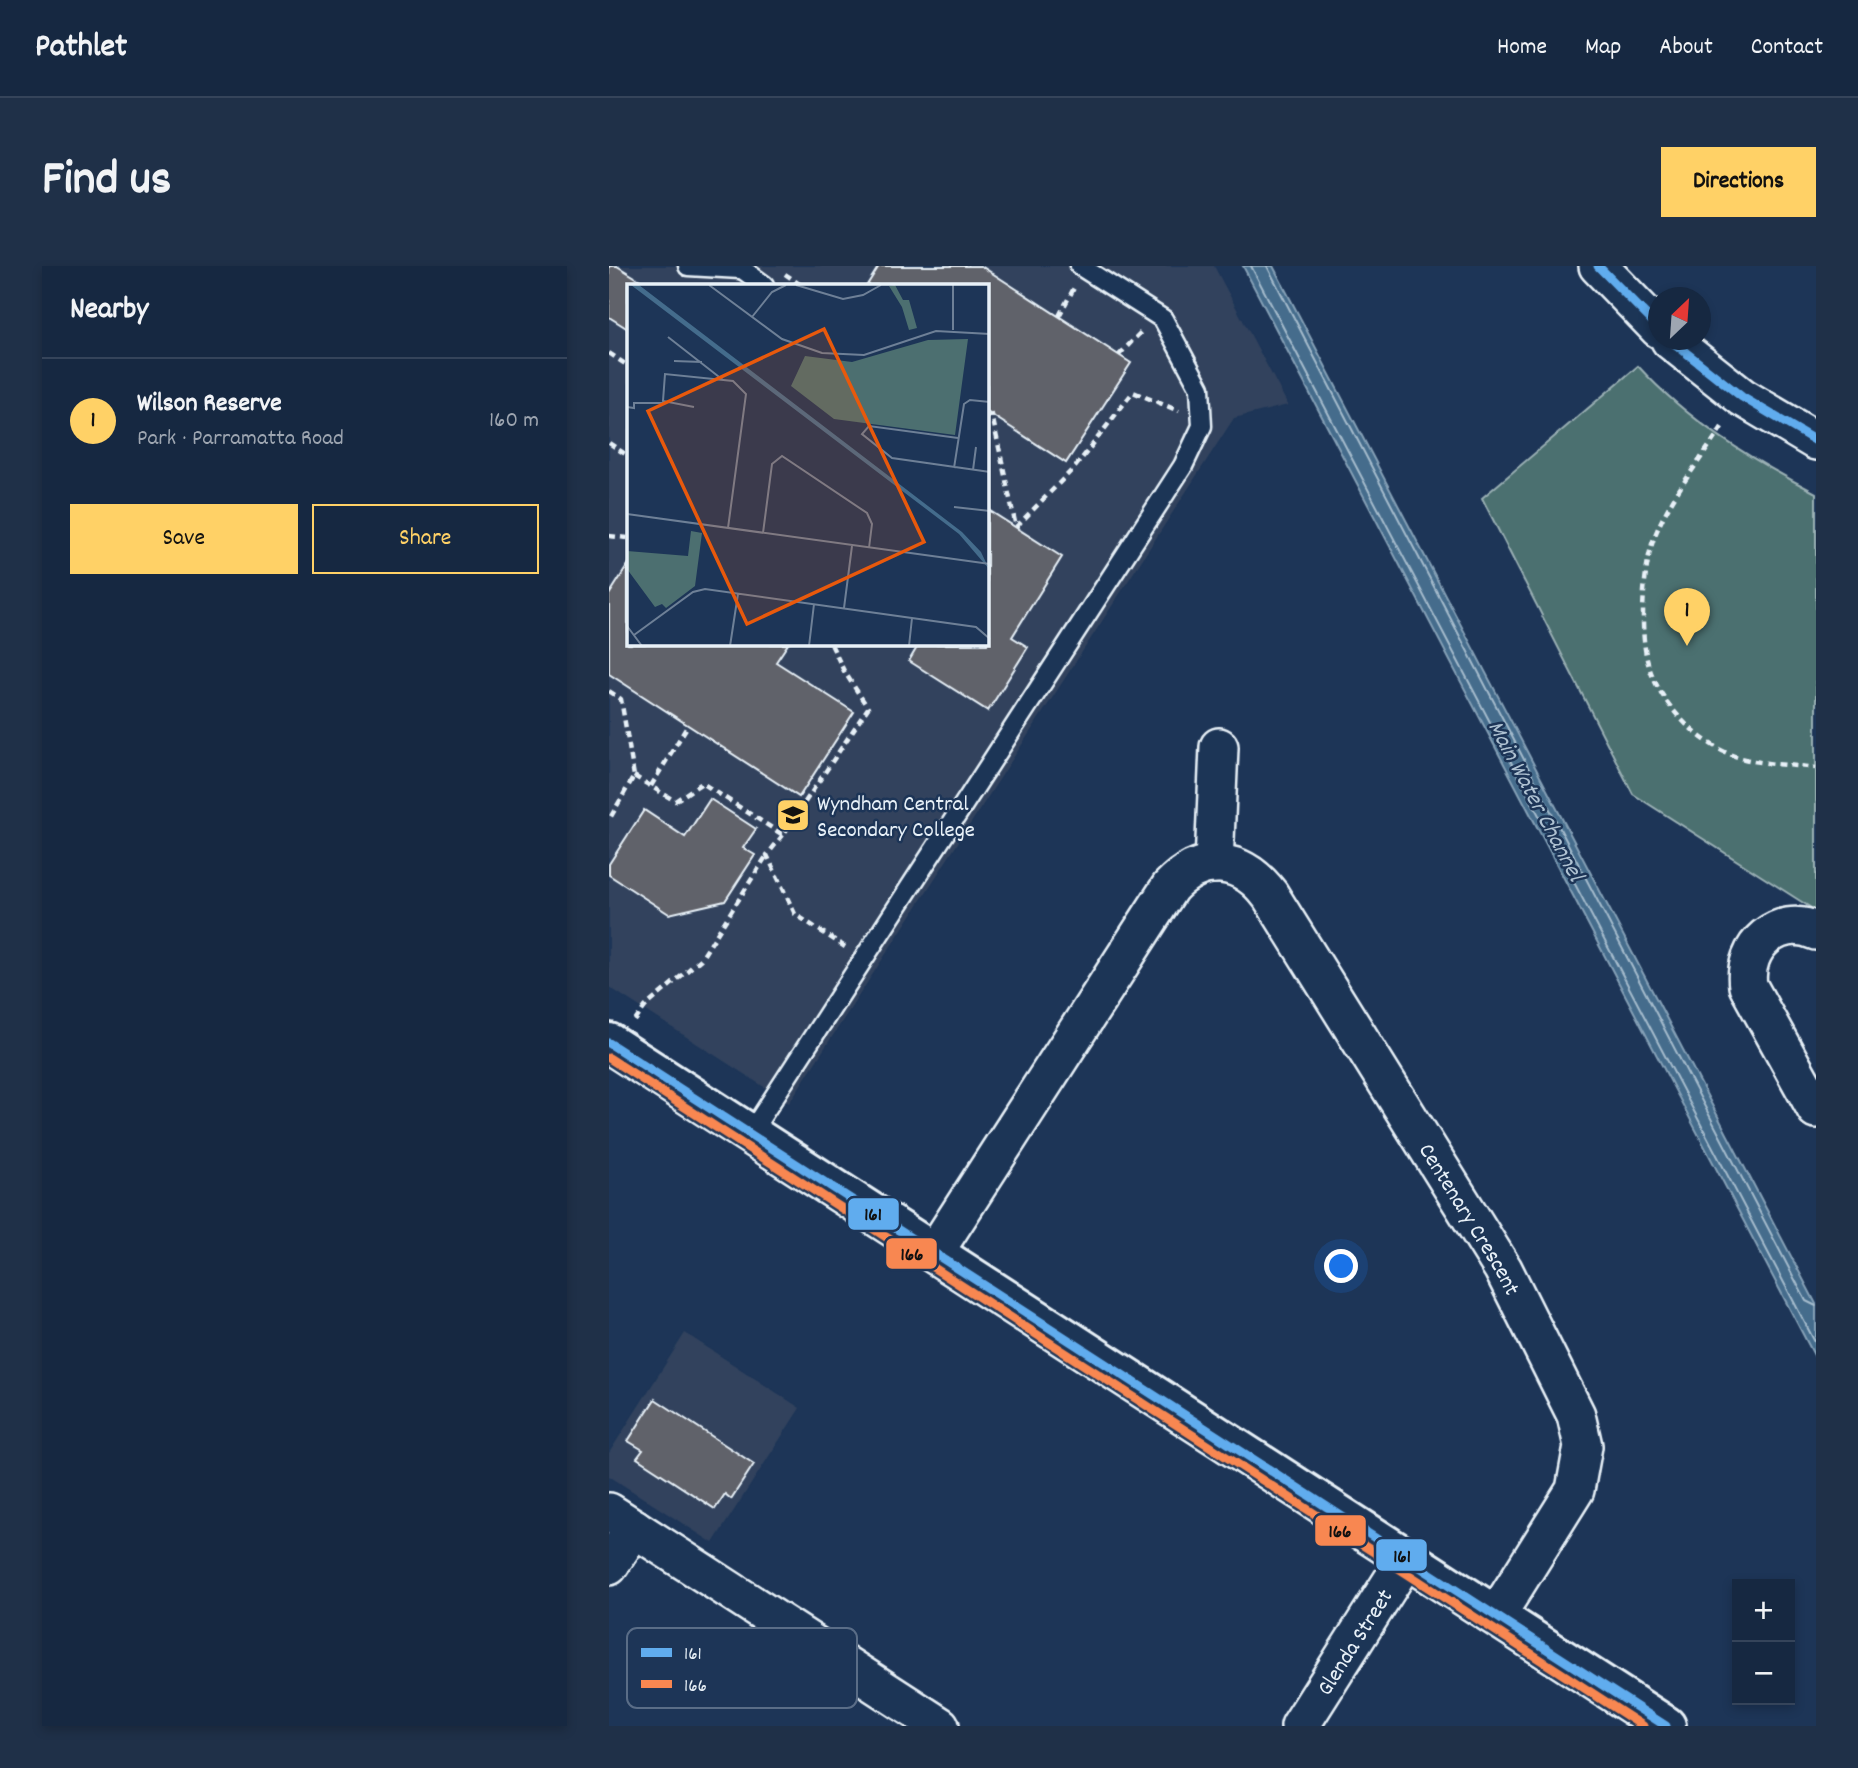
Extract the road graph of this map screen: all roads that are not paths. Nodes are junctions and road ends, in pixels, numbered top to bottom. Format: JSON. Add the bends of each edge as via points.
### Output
{"nodes":[{"id":1,"x":688,"y":266,"type":"edge"},
{"id":2,"x":1106,"y":266,"type":"edge"},
{"id":3,"x":1598,"y":266,"type":"edge"},
{"id":4,"x":739,"y":267,"type":"edge"},
{"id":5,"x":1083,"y":267,"type":"edge"},
{"id":6,"x":763,"y":284,"type":"edge"},
{"id":7,"x":1110,"y":285,"type":"junction"},
{"id":8,"x":1648,"y":318,"type":"edge"},
{"id":9,"x":1683,"y":350,"type":"edge"},
{"id":10,"x":1816,"y":441,"type":"edge"},
{"id":11,"x":1219,"y":747,"type":"dead end"},
{"id":12,"x":1214,"y":864,"type":"junction"},
{"id":13,"x":1816,"y":931,"type":"edge"},
{"id":14,"x":614,"y":1046,"type":"edge"},
{"id":15,"x":1816,"y":1109,"type":"edge"},
{"id":16,"x":750,"y":1134,"type":"junction"},
{"id":17,"x":934,"y":1253,"type":"junction"},
{"id":18,"x":621,"y":1520,"type":"edge"},
{"id":19,"x":1406,"y":1559,"type":"junction"},
{"id":20,"x":609,"y":1566,"type":"edge"},
{"id":21,"x":1496,"y":1616,"type":"junction"},
{"id":22,"x":788,"y":1628,"type":"edge"},
{"id":23,"x":857,"y":1672,"type":"edge"},
{"id":24,"x":940,"y":1726,"type":"edge"},
{"id":25,"x":1300,"y":1726,"type":"edge"},
{"id":26,"x":1666,"y":1726,"type":"edge"}],
"edges":[{"from":1,"to":4,"type":"lane"},
{"from":2,"to":7,"type":"lane"},
{"from":3,"to":8,"type":"street"},
{"from":4,"to":6,"type":"lane"},
{"from":5,"to":7,"type":"lane"},
{"from":7,"to":16,"type":"lane","via":[[1163,319],[1200,388],[1202,426],[1183,466]]},
{"from":9,"to":10,"type":"street","via":[[1742,397]]},
{"from":11,"to":12,"type":"street"},
{"from":12,"to":17,"type":"street","via":[[1187,872],[1170,887]]},
{"from":12,"to":21,"type":"street","name":"Centenary Crescent","via":[[1246,871],[1270,895],[1503,1269],[1576,1415],[1583,1446],[1575,1490]]},
{"from":13,"to":15,"type":"street","via":[[1799,925],[1777,928],[1755,952],[1747,974],[1748,986]]},
{"from":14,"to":16,"type":"street"},
{"from":16,"to":17,"type":"street"},
{"from":17,"to":19,"type":"street"},
{"from":18,"to":20,"type":"street"},
{"from":18,"to":22,"type":"street"},
{"from":19,"to":21,"type":"street"},
{"from":19,"to":25,"type":"street","name":"Glenda Street"},
{"from":21,"to":26,"type":"street"},
{"from":23,"to":24,"type":"street"}]}
